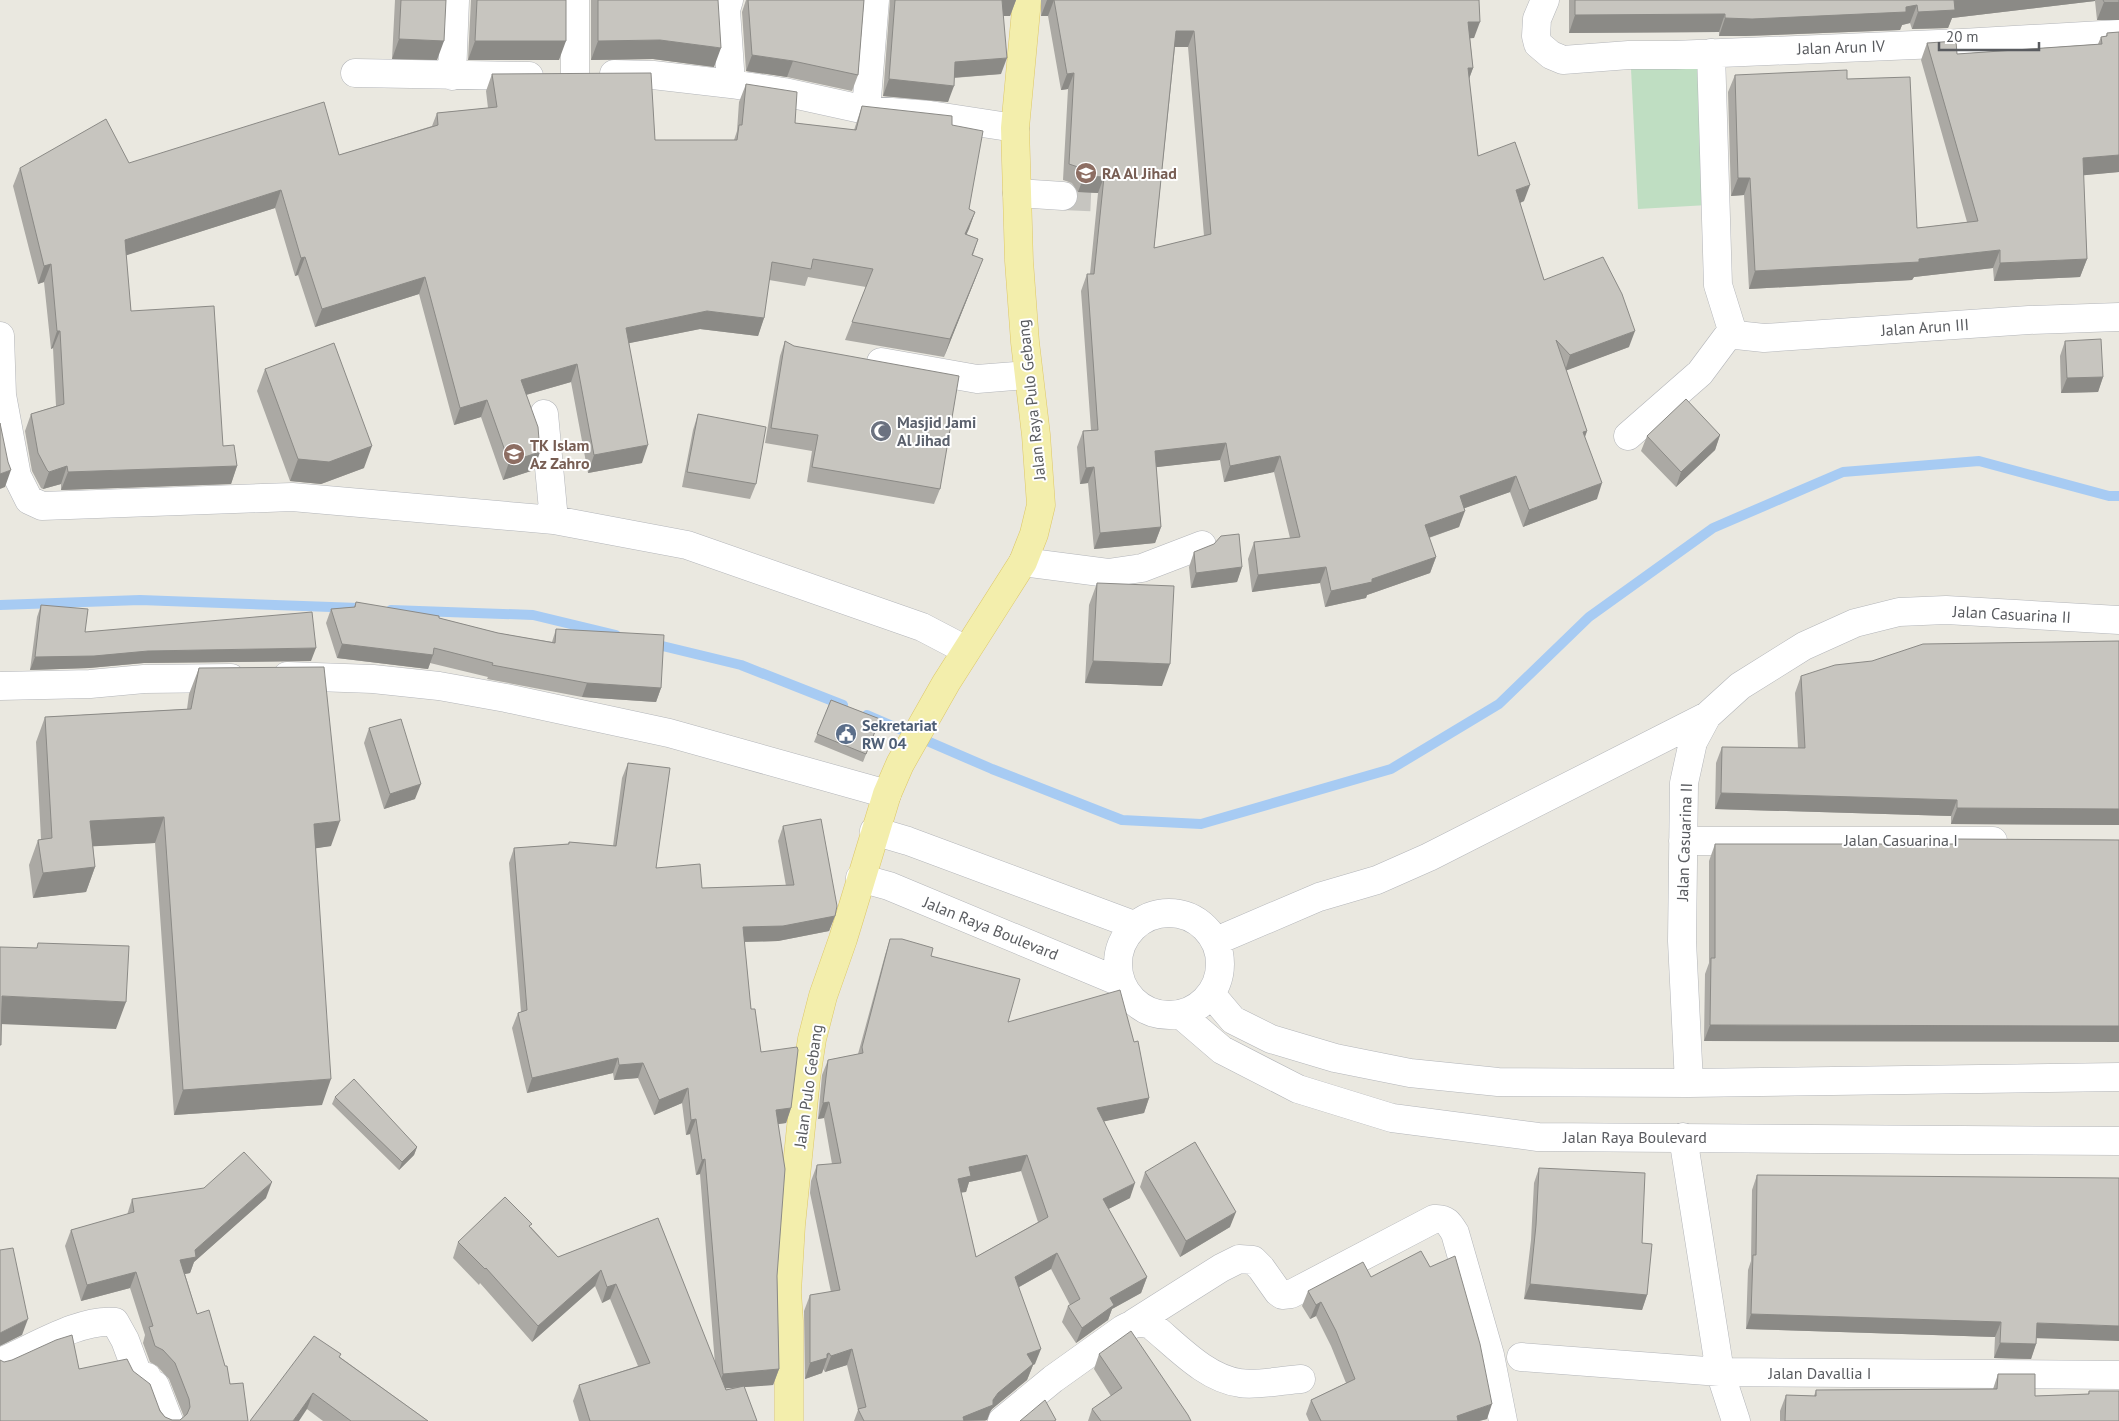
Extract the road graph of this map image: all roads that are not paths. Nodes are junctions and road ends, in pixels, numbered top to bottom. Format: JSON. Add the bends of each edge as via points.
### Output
{"nodes":[{"id":1,"x":455,"y":0,"type":"edge"},
{"id":2,"x":575,"y":0,"type":"edge"},
{"id":3,"x":729,"y":0,"type":"edge"},
{"id":4,"x":874,"y":0,"type":"edge"},
{"id":5,"x":1027,"y":0,"type":"edge"},
{"id":6,"x":1545,"y":0,"type":"edge"},
{"id":7,"x":2119,"y":34,"type":"edge"},
{"id":8,"x":1711,"y":53,"type":"junction"},
{"id":9,"x":355,"y":73,"type":"dead end"},
{"id":10,"x":575,"y":75,"type":"junction"},
{"id":11,"x":452,"y":76,"type":"junction"},
{"id":12,"x":731,"y":84,"type":"junction"},
{"id":13,"x":866,"y":110,"type":"junction"},
{"id":14,"x":1015,"y":128,"type":"junction"},
{"id":15,"x":1017,"y":193,"type":"junction"},
{"id":16,"x":1063,"y":196,"type":"tunnel mouth"},
{"id":17,"x":2119,"y":317,"type":"edge"},
{"id":18,"x":1732,"y":330,"type":"junction"},
{"id":19,"x":0,"y":336,"type":"edge"},
{"id":20,"x":860,"y":358,"type":"edge"},
{"id":21,"x":1028,"y":375,"type":"junction"},
{"id":22,"x":544,"y":414,"type":"dead end"},
{"id":23,"x":1628,"y":436,"type":"dead end"},
{"id":24,"x":554,"y":520,"type":"junction"},
{"id":25,"x":1202,"y":545,"type":"dead end"},
{"id":26,"x":1023,"y":562,"type":"junction"},
{"id":27,"x":2119,"y":620,"type":"edge"},
{"id":28,"x":966,"y":650,"type":"junction"},
{"id":29,"x":0,"y":686,"type":"edge"},
{"id":30,"x":1707,"y":716,"type":"junction"},
{"id":31,"x":900,"y":764,"type":"joint"},
{"id":32,"x":887,"y":794,"type":"junction"},
{"id":33,"x":874,"y":831,"type":"junction"},
{"id":34,"x":1683,"y":841,"type":"junction"},
{"id":35,"x":2017,"y":841,"type":"edge"},
{"id":36,"x":860,"y":878,"type":"junction"},
{"id":37,"x":1134,"y":925,"type":"junction"},
{"id":38,"x":1216,"y":941,"type":"junction"},
{"id":39,"x":1120,"y":982,"type":"junction"},
{"id":40,"x":1211,"y":994,"type":"junction"},
{"id":41,"x":1180,"y":1014,"type":"junction"},
{"id":42,"x":2119,"y":1077,"type":"edge"},
{"id":43,"x":1689,"y":1083,"type":"junction"},
{"id":44,"x":1683,"y":1137,"type":"junction"},
{"id":45,"x":2119,"y":1141,"type":"edge"},
{"id":46,"x":1134,"y":1323,"type":"junction"},
{"id":47,"x":1521,"y":1357,"type":"dead end"},
{"id":48,"x":0,"y":1362,"type":"edge"},
{"id":49,"x":1720,"y":1372,"type":"junction"},
{"id":50,"x":2119,"y":1375,"type":"edge"},
{"id":51,"x":1301,"y":1379,"type":"dead end"},
{"id":52,"x":169,"y":1421,"type":"edge"},
{"id":53,"x":790,"y":1421,"type":"edge"},
{"id":54,"x":1002,"y":1421,"type":"edge"},
{"id":55,"x":1503,"y":1421,"type":"edge"},
{"id":56,"x":1736,"y":1421,"type":"edge"}],
"edges":[{"from":1,"to":11,"type":"street"},
{"from":2,"to":10,"type":"street"},
{"from":3,"to":12,"type":"street","via":[[726,10]]},
{"from":4,"to":13,"type":"street"},
{"from":5,"to":14,"type":"main road","name":"Jalan Raya Pulo Gebang"},
{"from":6,"to":8,"type":"street","name":"Jalan Arun IV","via":[[1538,19],[1538,44],[1563,60]]},
{"from":7,"to":8,"type":"street","name":"Jalan Arun IV"},
{"from":8,"to":18,"type":"street","via":[[1718,285]]},
{"from":9,"to":11,"type":"street"},
{"from":10,"to":11,"type":"street"},
{"from":10,"to":12,"type":"street","via":[[653,75]]},
{"from":12,"to":13,"type":"street"},
{"from":13,"to":14,"type":"street"},
{"from":14,"to":15,"type":"main road","name":"Jalan Raya Pulo Gebang"},
{"from":15,"to":16,"type":"street"},
{"from":15,"to":21,"type":"main road","name":"Jalan Raya Pulo Gebang"},
{"from":17,"to":18,"type":"street","name":"Jalan Arun III","via":[[1764,338],[1736,335]]},
{"from":18,"to":23,"type":"street","via":[[1700,373]]},
{"from":19,"to":24,"type":"street","via":[[2,395],[17,476],[29,500],[42,506],[292,497]]},
{"from":20,"to":21,"type":"street","via":[[978,379]]},
{"from":21,"to":26,"type":"main road","name":"Jalan Raya Pulo Gebang","via":[[1041,505]]},
{"from":22,"to":24,"type":"street"},
{"from":24,"to":28,"type":"street","via":[[687,545],[922,627]]},
{"from":25,"to":26,"type":"street","via":[[1142,568],[1108,573]]},
{"from":26,"to":28,"type":"main road","name":"Jalan Raya Pulo Gebang"},
{"from":27,"to":30,"type":"street","name":"Jalan Casuarina II","via":[[1946,610],[1899,612],[1855,624],[1804,646],[1740,686]]},
{"from":28,"to":31,"type":"main road","name":"Jalan Raya Pulo Gebang"},
{"from":29,"to":32,"type":"street","via":[[297,676],[439,686],[669,733]]},
{"from":30,"to":34,"type":"street","name":"Jalan Casuarina II","via":[[1693,742],[1684,783]]},
{"from":30,"to":38,"type":"street","via":[[1429,857],[1376,880],[1320,897]]},
{"from":31,"to":32,"type":"main road","name":"Jalan Pulo Gebang"},
{"from":32,"to":33,"type":"main road","name":"Jalan Pulo Gebang"},
{"from":33,"to":36,"type":"main road","name":"Jalan Pulo Gebang"},
{"from":33,"to":37,"type":"street"},
{"from":34,"to":35,"type":"street","name":"Jalan Casuarina I"},
{"from":34,"to":43,"type":"street","name":"Jalan Casuarina II","via":[[1682,942]]},
{"from":36,"to":39,"type":"street","name":"Jalan Raya Boulevard","via":[[889,886]]},
{"from":36,"to":53,"type":"main road","name":"Jalan Pulo Gebang","via":[[823,996],[806,1078],[787,1292]]},
{"from":37,"to":38,"type":"street","via":[[1151,915],[1170,911],[1188,915],[1204,925]]},
{"from":37,"to":39,"type":"street","via":[[1122,941],[1117,961]]},
{"from":38,"to":40,"type":"street","via":[[1221,959],[1219,977]]},
{"from":39,"to":41,"type":"street","via":[[1131,999],[1144,1009],[1168,1016]]},
{"from":40,"to":41,"type":"street","via":[[1197,1007]]},
{"from":40,"to":43,"type":"street","via":[[1233,1020],[1270,1039],[1335,1058],[1410,1073],[1498,1082]]},
{"from":41,"to":44,"type":"street","name":"Jalan Raya Boulevard","via":[[1222,1050],[1298,1089],[1392,1118],[1538,1137]]},
{"from":42,"to":43,"type":"street"},
{"from":44,"to":45,"type":"street","name":"Jalan Raya Boulevard"},
{"from":44,"to":49,"type":"street"},
{"from":46,"to":51,"type":"street","via":[[1151,1325],[1210,1372],[1226,1379],[1241,1384]]},
{"from":46,"to":54,"type":"street","via":[[1053,1378]]},
{"from":46,"to":55,"type":"street","via":[[1239,1260],[1253,1260],[1278,1292],[1291,1294],[1381,1245],[1442,1218],[1455,1233],[1490,1355]]},
{"from":47,"to":49,"type":"street","name":"Jalan Davallia I"},
{"from":48,"to":52,"type":"street","via":[[74,1329],[105,1321],[115,1322],[138,1375],[147,1377],[149,1385],[155,1385]]},
{"from":49,"to":50,"type":"street","name":"Jalan Davallia I"},
{"from":49,"to":56,"type":"street"}]}
